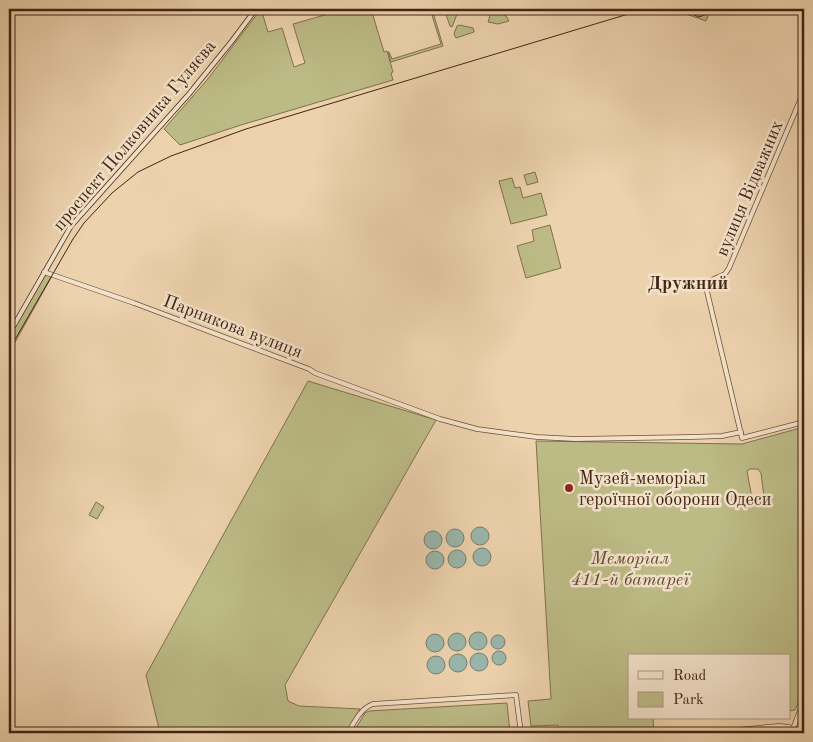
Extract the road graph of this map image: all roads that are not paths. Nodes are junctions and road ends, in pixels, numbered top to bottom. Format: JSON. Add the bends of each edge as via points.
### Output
{"nodes":[{"id":1,"x":256,"y":9,"type":"edge"},
{"id":2,"x":804,"y":91,"type":"edge"},
{"id":3,"x":44,"y":272,"type":"junction"},
{"id":4,"x":9,"y":334,"type":"edge"},
{"id":5,"x":804,"y":422,"type":"edge"},
{"id":6,"x":741,"y":432,"type":"junction"},
{"id":7,"x":804,"y":700,"type":"edge"},
{"id":8,"x":792,"y":729,"type":"junction"},
{"id":9,"x":348,"y":733,"type":"edge"},
{"id":10,"x":521,"y":733,"type":"edge"},
{"id":11,"x":705,"y":733,"type":"edge"},
{"id":12,"x":798,"y":733,"type":"edge"}],
"edges":[{"from":1,"to":3,"type":"street","name":"проспект Полковника Гуляєва","via":[[189,94],[77,219]]},
{"from":2,"to":6,"type":"street","name":"вулиця Відважних","via":[[729,268],[725,274],[705,283]]},
{"from":3,"to":4,"type":"street","name":"проспект Полковника Гуляєва"},
{"from":3,"to":6,"type":"street","name":"Парникова вулиця","via":[[440,419],[477,429],[537,437],[592,439],[722,436]]},
{"from":5,"to":6,"type":"street","via":[[742,438]]},
{"from":7,"to":8,"type":"street"},
{"from":8,"to":11,"type":"street","via":[[779,726]]},
{"from":8,"to":12,"type":"street"},
{"from":9,"to":10,"type":"street","via":[[362,711],[373,704],[516,696]]}]}
